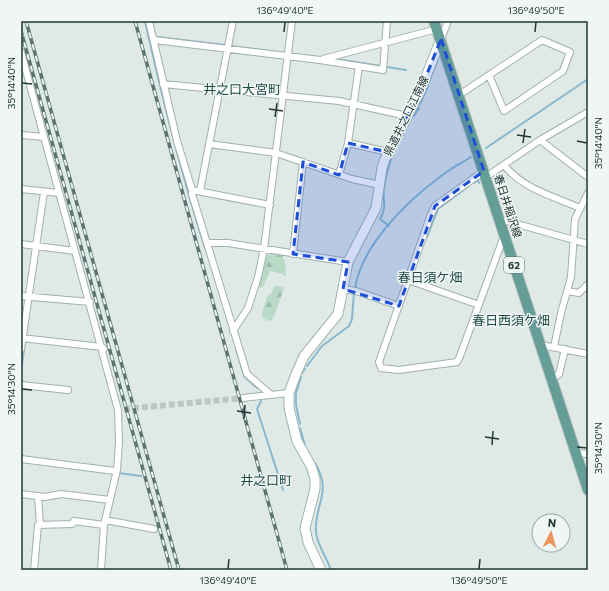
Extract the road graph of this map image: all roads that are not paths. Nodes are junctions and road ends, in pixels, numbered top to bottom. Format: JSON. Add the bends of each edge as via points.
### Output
{"nodes":[{"id":1,"x":149,"y":21,"type":"edge"},
{"id":2,"x":233,"y":21,"type":"edge"},
{"id":3,"x":292,"y":21,"type":"edge"},
{"id":4,"x":387,"y":21,"type":"edge"},
{"id":5,"x":448,"y":21,"type":"edge"},
{"id":6,"x":436,"y":25,"type":"edge"},
{"id":7,"x":441,"y":39,"type":"junction"},
{"id":8,"x":154,"y":40,"type":"junction"},
{"id":9,"x":386,"y":43,"type":"junction"},
{"id":10,"x":228,"y":49,"type":"junction"},
{"id":11,"x":21,"y":52,"type":"edge"},
{"id":12,"x":288,"y":56,"type":"junction"},
{"id":13,"x":320,"y":60,"type":"junction"},
{"id":14,"x":359,"y":66,"type":"junction"},
{"id":15,"x":489,"y":75,"type":"junction"},
{"id":16,"x":163,"y":84,"type":"junction"},
{"id":17,"x":220,"y":89,"type":"junction"},
{"id":18,"x":459,"y":95,"type":"junction"},
{"id":19,"x":283,"y":96,"type":"junction"},
{"id":20,"x":354,"y":104,"type":"junction"},
{"id":21,"x":588,"y":112,"type":"edge"},
{"id":22,"x":407,"y":116,"type":"junction"},
{"id":23,"x":21,"y":135,"type":"edge"},
{"id":24,"x":44,"y":137,"type":"junction"},
{"id":25,"x":540,"y":140,"type":"junction"},
{"id":26,"x":348,"y":143,"type":"junction"},
{"id":27,"x":209,"y":144,"type":"junction"},
{"id":28,"x":388,"y":152,"type":"junction"},
{"id":29,"x":276,"y":153,"type":"junction"},
{"id":30,"x":303,"y":162,"type":"junction"},
{"id":31,"x":504,"y":165,"type":"junction"},
{"id":32,"x":485,"y":174,"type":"junction"},
{"id":33,"x":339,"y":175,"type":"junction"},
{"id":34,"x":588,"y":177,"type":"edge"},
{"id":35,"x":380,"y":185,"type":"junction"},
{"id":36,"x":21,"y":189,"type":"edge"},
{"id":37,"x":192,"y":190,"type":"junction"},
{"id":38,"x":200,"y":191,"type":"junction"},
{"id":39,"x":44,"y":192,"type":"junction"},
{"id":40,"x":60,"y":193,"type":"junction"},
{"id":41,"x":588,"y":193,"type":"edge"},
{"id":42,"x":270,"y":204,"type":"junction"},
{"id":43,"x":580,"y":208,"type":"junction"},
{"id":44,"x":500,"y":220,"type":"junction"},
{"id":45,"x":504,"y":235,"type":"junction"},
{"id":46,"x":574,"y":241,"type":"junction"},
{"id":47,"x":207,"y":243,"type":"junction"},
{"id":48,"x":21,"y":244,"type":"edge"},
{"id":49,"x":588,"y":244,"type":"edge"},
{"id":50,"x":36,"y":246,"type":"junction"},
{"id":51,"x":75,"y":250,"type":"junction"},
{"id":52,"x":264,"y":250,"type":"junction"},
{"id":53,"x":293,"y":254,"type":"junction"},
{"id":54,"x":348,"y":262,"type":"junction"},
{"id":55,"x":408,"y":280,"type":"junction"},
{"id":56,"x":588,"y":284,"type":"edge"},
{"id":57,"x":343,"y":289,"type":"junction"},
{"id":58,"x":567,"y":291,"type":"junction"},
{"id":59,"x":21,"y":296,"type":"edge"},
{"id":60,"x":29,"y":297,"type":"junction"},
{"id":61,"x":90,"y":302,"type":"junction"},
{"id":62,"x":478,"y":305,"type":"junction"},
{"id":63,"x":399,"y":306,"type":"junction"},
{"id":64,"x":233,"y":331,"type":"junction"},
{"id":65,"x":22,"y":338,"type":"edge"},
{"id":66,"x":541,"y":345,"type":"junction"},
{"id":67,"x":102,"y":347,"type":"junction"},
{"id":68,"x":554,"y":348,"type":"junction"},
{"id":69,"x":565,"y":349,"type":"junction"},
{"id":70,"x":21,"y":350,"type":"edge"},
{"id":71,"x":588,"y":354,"type":"edge"},
{"id":72,"x":552,"y":379,"type":"junction"},
{"id":73,"x":21,"y":385,"type":"edge"},
{"id":74,"x":68,"y":390,"type":"dead end"},
{"id":75,"x":289,"y":393,"type":"junction"},
{"id":76,"x":270,"y":394,"type":"junction"},
{"id":77,"x":243,"y":398,"type":"tunnel mouth"},
{"id":78,"x":576,"y":453,"type":"junction"},
{"id":79,"x":588,"y":454,"type":"edge"},
{"id":80,"x":21,"y":459,"type":"edge"},
{"id":81,"x":116,"y":471,"type":"junction"},
{"id":82,"x":588,"y":490,"type":"edge"},
{"id":83,"x":21,"y":494,"type":"edge"},
{"id":84,"x":38,"y":496,"type":"junction"},
{"id":85,"x":110,"y":500,"type":"junction"},
{"id":86,"x":105,"y":523,"type":"junction"},
{"id":87,"x":40,"y":525,"type":"junction"},
{"id":88,"x":154,"y":529,"type":"dead end"},
{"id":89,"x":34,"y":570,"type":"edge"},
{"id":90,"x":101,"y":570,"type":"edge"},
{"id":91,"x":321,"y":570,"type":"edge"}],
"edges":[{"from":1,"to":8,"type":"street"},
{"from":2,"to":10,"type":"street"},
{"from":3,"to":12,"type":"street"},
{"from":4,"to":9,"type":"street"},
{"from":5,"to":7,"type":"street"},
{"from":6,"to":7,"type":"main road","name":"春日井稲沢線","number":"62"},
{"from":6,"to":9,"type":"street"},
{"from":7,"to":18,"type":"main road","name":"春日井稲沢線","number":"62"},
{"from":7,"to":22,"type":"main road","name":"県道井之口江南線","via":[[419,94]]},
{"from":8,"to":10,"type":"street"},
{"from":8,"to":16,"type":"street"},
{"from":9,"to":13,"type":"street"},
{"from":9,"to":14,"type":"street","via":[[383,70]]},
{"from":10,"to":12,"type":"street"},
{"from":10,"to":17,"type":"street"},
{"from":11,"to":24,"type":"street"},
{"from":12,"to":13,"type":"street"},
{"from":12,"to":19,"type":"street"},
{"from":13,"to":14,"type":"street"},
{"from":14,"to":20,"type":"street"},
{"from":15,"to":15,"type":"street","via":[[542,40],[570,52],[563,71],[504,111]]},
{"from":15,"to":18,"type":"street"},
{"from":16,"to":17,"type":"street"},
{"from":16,"to":37,"type":"street"},
{"from":17,"to":19,"type":"street"},
{"from":17,"to":27,"type":"street"},
{"from":18,"to":32,"type":"main road","name":"春日井稲沢線","number":"62"},
{"from":19,"to":20,"type":"street"},
{"from":19,"to":29,"type":"street"},
{"from":20,"to":22,"type":"street"},
{"from":20,"to":26,"type":"street"},
{"from":21,"to":25,"type":"street"},
{"from":22,"to":28,"type":"main road","name":"県道井之口江南線"},
{"from":23,"to":24,"type":"street"},
{"from":24,"to":40,"type":"street"},
{"from":25,"to":31,"type":"street"},
{"from":25,"to":34,"type":"street"},
{"from":26,"to":28,"type":"street"},
{"from":26,"to":33,"type":"street"},
{"from":27,"to":29,"type":"street"},
{"from":27,"to":38,"type":"street"},
{"from":28,"to":35,"type":"main road","name":"県道井之口江南線","via":[[382,168]]},
{"from":29,"to":30,"type":"street"},
{"from":29,"to":42,"type":"street"},
{"from":30,"to":33,"type":"street"},
{"from":30,"to":53,"type":"street"},
{"from":31,"to":32,"type":"street"},
{"from":31,"to":43,"type":"street","via":[[522,183]]},
{"from":32,"to":44,"type":"main road","name":"春日井稲沢線","number":"62"},
{"from":32,"to":55,"type":"street","via":[[435,206]]},
{"from":33,"to":35,"type":"street"},
{"from":35,"to":54,"type":"main road","name":"県道井之口江南線","via":[[372,219]]},
{"from":36,"to":39,"type":"street"},
{"from":37,"to":38,"type":"street"},
{"from":37,"to":47,"type":"street"},
{"from":38,"to":42,"type":"street"},
{"from":39,"to":40,"type":"street"},
{"from":39,"to":50,"type":"street"},
{"from":40,"to":51,"type":"street"},
{"from":41,"to":43,"type":"street"},
{"from":42,"to":52,"type":"street"},
{"from":43,"to":46,"type":"street","via":[[575,219]]},
{"from":44,"to":45,"type":"main road","name":"春日井稲沢線","number":"62"},
{"from":44,"to":46,"type":"street"},
{"from":45,"to":62,"type":"street"},
{"from":45,"to":66,"type":"main road","name":"春日井稲沢線","number":"62"},
{"from":46,"to":49,"type":"street"},
{"from":46,"to":58,"type":"street","via":[[571,277]]},
{"from":47,"to":52,"type":"street","via":[[228,243]]},
{"from":47,"to":64,"type":"street"},
{"from":48,"to":50,"type":"street"},
{"from":50,"to":51,"type":"street"},
{"from":50,"to":60,"type":"street"},
{"from":51,"to":61,"type":"street"},
{"from":52,"to":53,"type":"street"},
{"from":52,"to":64,"type":"street","via":[[248,308]]},
{"from":53,"to":54,"type":"street"},
{"from":54,"to":57,"type":"main road","name":"県道井之口江南線"},
{"from":55,"to":62,"type":"street"},
{"from":55,"to":63,"type":"street"},
{"from":56,"to":58,"type":"street","via":[[579,293]]},
{"from":57,"to":63,"type":"street"},
{"from":57,"to":75,"type":"main road","name":"県道井之口江南線","via":[[338,314],[304,356]]},
{"from":58,"to":68,"type":"street"},
{"from":59,"to":60,"type":"street"},
{"from":60,"to":61,"type":"street"},
{"from":60,"to":65,"type":"street"},
{"from":61,"to":67,"type":"street"},
{"from":62,"to":63,"type":"street","via":[[457,362],[399,370],[381,368],[379,362]]},
{"from":64,"to":76,"type":"street","via":[[246,374]]},
{"from":65,"to":67,"type":"street"},
{"from":65,"to":70,"type":"street"},
{"from":66,"to":68,"type":"street"},
{"from":66,"to":72,"type":"main road","name":"春日井稲沢線","number":"62"},
{"from":67,"to":81,"type":"street","via":[[118,410],[119,442]]},
{"from":67,"to":81,"type":"street","via":[[107,353],[123,410],[123,442],[120,465]]},
{"from":68,"to":69,"type":"street"},
{"from":69,"to":71,"type":"street"},
{"from":69,"to":72,"type":"street","via":[[559,374]]},
{"from":72,"to":78,"type":"main road","name":"春日井稲沢線","number":"62"},
{"from":73,"to":74,"type":"street"},
{"from":75,"to":76,"type":"street"},
{"from":75,"to":91,"type":"main road","name":"県道井之口江南線","via":[[289,408],[297,441],[315,479],[305,528],[308,542]]},
{"from":76,"to":77,"type":"street"},
{"from":78,"to":79,"type":"street"},
{"from":78,"to":82,"type":"main road","name":"春日井稲沢線","number":"62"},
{"from":80,"to":81,"type":"street"},
{"from":81,"to":85,"type":"street"},
{"from":83,"to":84,"type":"street"},
{"from":84,"to":85,"type":"street","via":[[53,497],[61,494]]},
{"from":84,"to":87,"type":"street"},
{"from":85,"to":86,"type":"street"},
{"from":86,"to":87,"type":"street","via":[[80,521],[72,524]]},
{"from":86,"to":88,"type":"street"},
{"from":86,"to":90,"type":"street"},
{"from":87,"to":89,"type":"street"}]}
